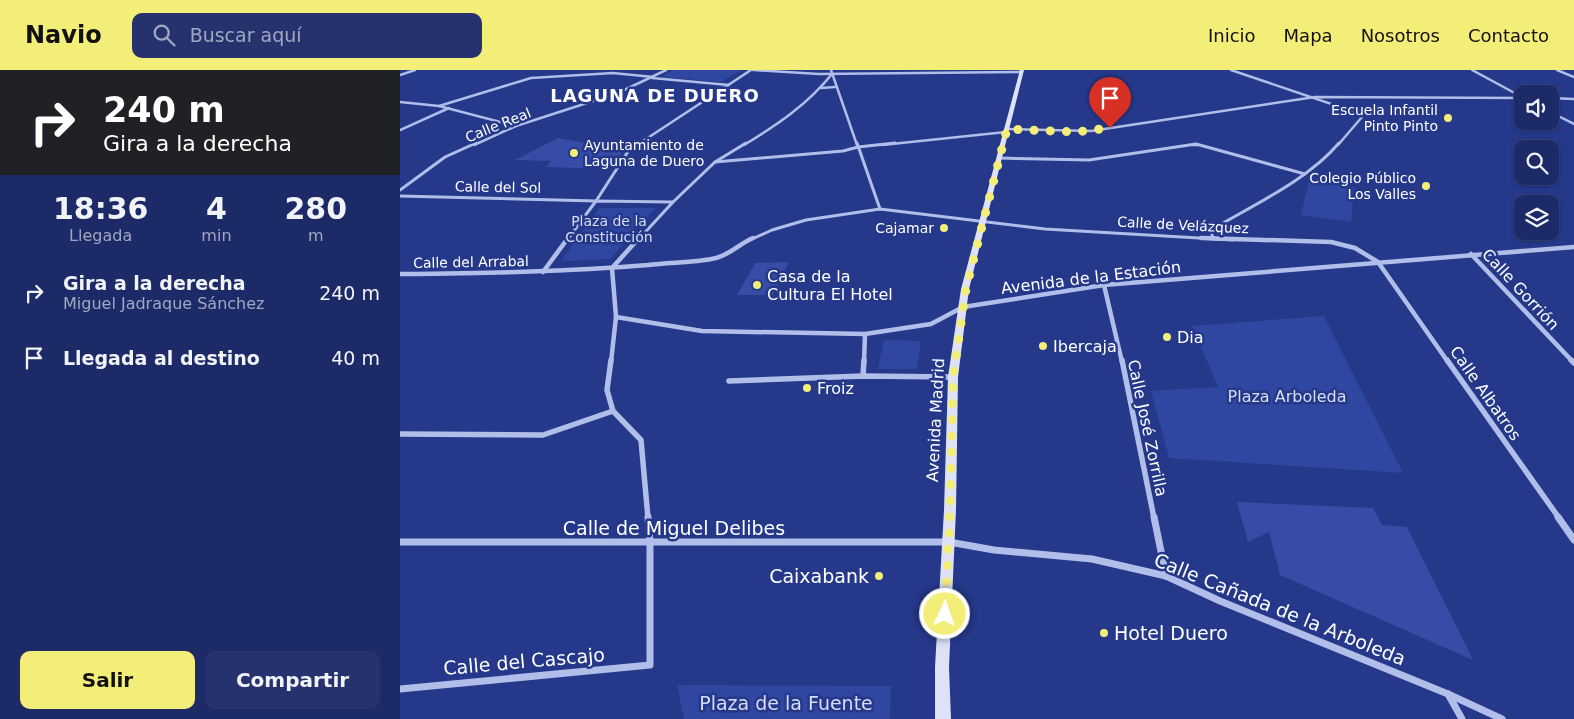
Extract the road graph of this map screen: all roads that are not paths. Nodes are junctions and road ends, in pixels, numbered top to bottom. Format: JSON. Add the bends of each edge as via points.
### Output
{"nodes":[{"id":1,"x":416,"y":70,"type":"edge"},
{"id":2,"x":666,"y":70,"type":"edge"},
{"id":3,"x":752,"y":70,"type":"edge"},
{"id":4,"x":1231,"y":70,"type":"edge"},
{"id":5,"x":1472,"y":70,"type":"edge"},
{"id":6,"x":1557,"y":70,"type":"edge"},
{"id":7,"x":1022,"y":71,"type":"edge"},
{"id":8,"x":831,"y":72,"type":"edge"},
{"id":9,"x":400,"y":75,"type":"edge"},
{"id":10,"x":1574,"y":77,"type":"edge"},
{"id":11,"x":653,"y":78,"type":"junction"},
{"id":12,"x":729,"y":85,"type":"junction"},
{"id":13,"x":835,"y":87,"type":"junction"},
{"id":14,"x":821,"y":88,"type":"junction"},
{"id":15,"x":1514,"y":94,"type":"edge"},
{"id":16,"x":1315,"y":98,"type":"junction"},
{"id":17,"x":1514,"y":98,"type":"edge"},
{"id":18,"x":1559,"y":98,"type":"edge"},
{"id":19,"x":1574,"y":99,"type":"edge"},
{"id":20,"x":400,"y":102,"type":"edge"},
{"id":21,"x":439,"y":106,"type":"junction"},
{"id":22,"x":449,"y":108,"type":"junction"},
{"id":23,"x":1559,"y":116,"type":"edge"},
{"id":24,"x":1574,"y":124,"type":"edge"},
{"id":25,"x":516,"y":126,"type":"junction"},
{"id":26,"x":400,"y":130,"type":"edge"},
{"id":27,"x":1006,"y":130,"type":"junction"},
{"id":28,"x":858,"y":147,"type":"junction"},
{"id":29,"x":999,"y":158,"type":"junction"},
{"id":30,"x":715,"y":162,"type":"junction"},
{"id":31,"x":1305,"y":174,"type":"junction"},
{"id":32,"x":400,"y":190,"type":"edge"},
{"id":33,"x":400,"y":196,"type":"edge"},
{"id":34,"x":596,"y":201,"type":"junction"},
{"id":35,"x":673,"y":202,"type":"junction"},
{"id":36,"x":880,"y":210,"type":"junction"},
{"id":37,"x":982,"y":222,"type":"junction"},
{"id":38,"x":1213,"y":239,"type":"junction"},
{"id":39,"x":1574,"y":247,"type":"edge"},
{"id":40,"x":1471,"y":254,"type":"junction"},
{"id":41,"x":1378,"y":262,"type":"junction"},
{"id":42,"x":612,"y":268,"type":"junction"},
{"id":43,"x":543,"y":272,"type":"junction"},
{"id":44,"x":400,"y":274,"type":"edge"},
{"id":45,"x":1104,"y":285,"type":"junction"},
{"id":46,"x":963,"y":307,"type":"junction"},
{"id":47,"x":616,"y":317,"type":"junction"},
{"id":48,"x":865,"y":334,"type":"junction"},
{"id":49,"x":1574,"y":363,"type":"edge"},
{"id":50,"x":863,"y":376,"type":"junction"},
{"id":51,"x":953,"y":377,"type":"junction"},
{"id":52,"x":730,"y":381,"type":"dead end"},
{"id":53,"x":613,"y":411,"type":"junction"},
{"id":54,"x":400,"y":434,"type":"edge"},
{"id":55,"x":1574,"y":540,"type":"edge"},
{"id":56,"x":400,"y":542,"type":"edge"},
{"id":57,"x":949,"y":542,"type":"junction"},
{"id":58,"x":650,"y":543,"type":"junction"},
{"id":59,"x":1166,"y":576,"type":"junction"},
{"id":60,"x":400,"y":689,"type":"edge"},
{"id":61,"x":1448,"y":694,"type":"junction"},
{"id":62,"x":943,"y":719,"type":"edge"},
{"id":63,"x":1462,"y":719,"type":"edge"},
{"id":64,"x":1502,"y":719,"type":"edge"}],
"edges":[{"from":1,"to":9,"type":"street"},
{"from":2,"to":11,"type":"street","name":"Calle Real"},
{"from":3,"to":8,"type":"street"},
{"from":3,"to":12,"type":"street"},
{"from":4,"to":16,"type":"street"},
{"from":5,"to":15,"type":"street"},
{"from":6,"to":10,"type":"street"},
{"from":7,"to":8,"type":"street"},
{"from":7,"to":27,"type":"main road","name":"Avenida Madrid"},
{"from":8,"to":13,"type":"street"},
{"from":8,"to":14,"type":"street"},
{"from":11,"to":12,"type":"street"},
{"from":11,"to":21,"type":"street","via":[[613,73],[531,78]]},
{"from":11,"to":25,"type":"street","name":"Calle Real"},
{"from":12,"to":34,"type":"street","via":[[629,150]]},
{"from":13,"to":14,"type":"street"},
{"from":13,"to":28,"type":"street"},
{"from":14,"to":30,"type":"street","via":[[776,125]]},
{"from":16,"to":17,"type":"street"},
{"from":16,"to":27,"type":"street","via":[[1091,131]]},
{"from":16,"to":31,"type":"street","via":[[1362,117],[1326,160]]},
{"from":18,"to":19,"type":"street"},
{"from":20,"to":21,"type":"street"},
{"from":21,"to":22,"type":"street"},
{"from":22,"to":25,"type":"street"},
{"from":22,"to":26,"type":"street"},
{"from":23,"to":24,"type":"street"},
{"from":25,"to":32,"type":"street","name":"Calle Real","via":[[445,157]]},
{"from":27,"to":28,"type":"street"},
{"from":27,"to":29,"type":"main road","name":"Avenida Madrid"},
{"from":28,"to":30,"type":"street"},
{"from":28,"to":36,"type":"street"},
{"from":29,"to":31,"type":"street","via":[[1089,160],[1196,144]]},
{"from":29,"to":37,"type":"main road","name":"Avenida Madrid"},
{"from":30,"to":35,"type":"street"},
{"from":31,"to":38,"type":"street","via":[[1211,230]]},
{"from":33,"to":34,"type":"street","name":"Calle del Sol"},
{"from":34,"to":35,"type":"street"},
{"from":34,"to":43,"type":"street"},
{"from":35,"to":42,"type":"street"},
{"from":36,"to":37,"type":"street","name":"Calle de Velázquez"},
{"from":36,"to":42,"type":"street","name":"Calle de Velázquez","via":[[806,220],[772,230],[716,258]]},
{"from":37,"to":38,"type":"street","name":"Calle de Velázquez"},
{"from":37,"to":46,"type":"main road","name":"Avenida Madrid"},
{"from":38,"to":41,"type":"street","name":"Calle de Velázquez","via":[[1330,242],[1355,248]]},
{"from":39,"to":40,"type":"street","name":"Avenida de la Estación"},
{"from":40,"to":41,"type":"street","name":"Avenida de la Estación"},
{"from":40,"to":49,"type":"street","name":"Calle Gorrión"},
{"from":41,"to":45,"type":"street","name":"Avenida de la Estación"},
{"from":41,"to":55,"type":"street","name":"Calle Albatros"},
{"from":42,"to":43,"type":"street"},
{"from":42,"to":47,"type":"street"},
{"from":43,"to":44,"type":"street","name":"Calle del Arrabal"},
{"from":45,"to":46,"type":"street","name":"Avenida de la Estación"},
{"from":45,"to":59,"type":"street","name":"Calle José Zorrilla"},
{"from":46,"to":48,"type":"street","name":"Avenida de la Estación","via":[[931,324]]},
{"from":46,"to":51,"type":"main road","name":"Avenida Madrid"},
{"from":47,"to":48,"type":"street","name":"Avenida de la Estación","via":[[702,331]]},
{"from":47,"to":53,"type":"street","via":[[607,390]]},
{"from":48,"to":50,"type":"street"},
{"from":50,"to":51,"type":"street"},
{"from":50,"to":52,"type":"street"},
{"from":51,"to":57,"type":"main road","name":"Avenida Madrid"},
{"from":53,"to":54,"type":"street","via":[[543,435]]},
{"from":53,"to":58,"type":"street","via":[[641,440]]},
{"from":56,"to":58,"type":"street","name":"Calle de Miguel Delibes"},
{"from":57,"to":58,"type":"street","name":"Calle de Miguel Delibes"},
{"from":57,"to":59,"type":"street","name":"Calle Cañada de la Arboleda","via":[[994,550],[1092,559]]},
{"from":57,"to":62,"type":"main road","name":"Avenida Madrid","via":[[942,668]]},
{"from":58,"to":60,"type":"street","name":"Calle del Cascajo","via":[[650,665]]},
{"from":59,"to":61,"type":"street","name":"Calle Cañada de la Arboleda"},
{"from":61,"to":63,"type":"street"},
{"from":61,"to":64,"type":"street","name":"Calle Cañada de la Arboleda"}]}
